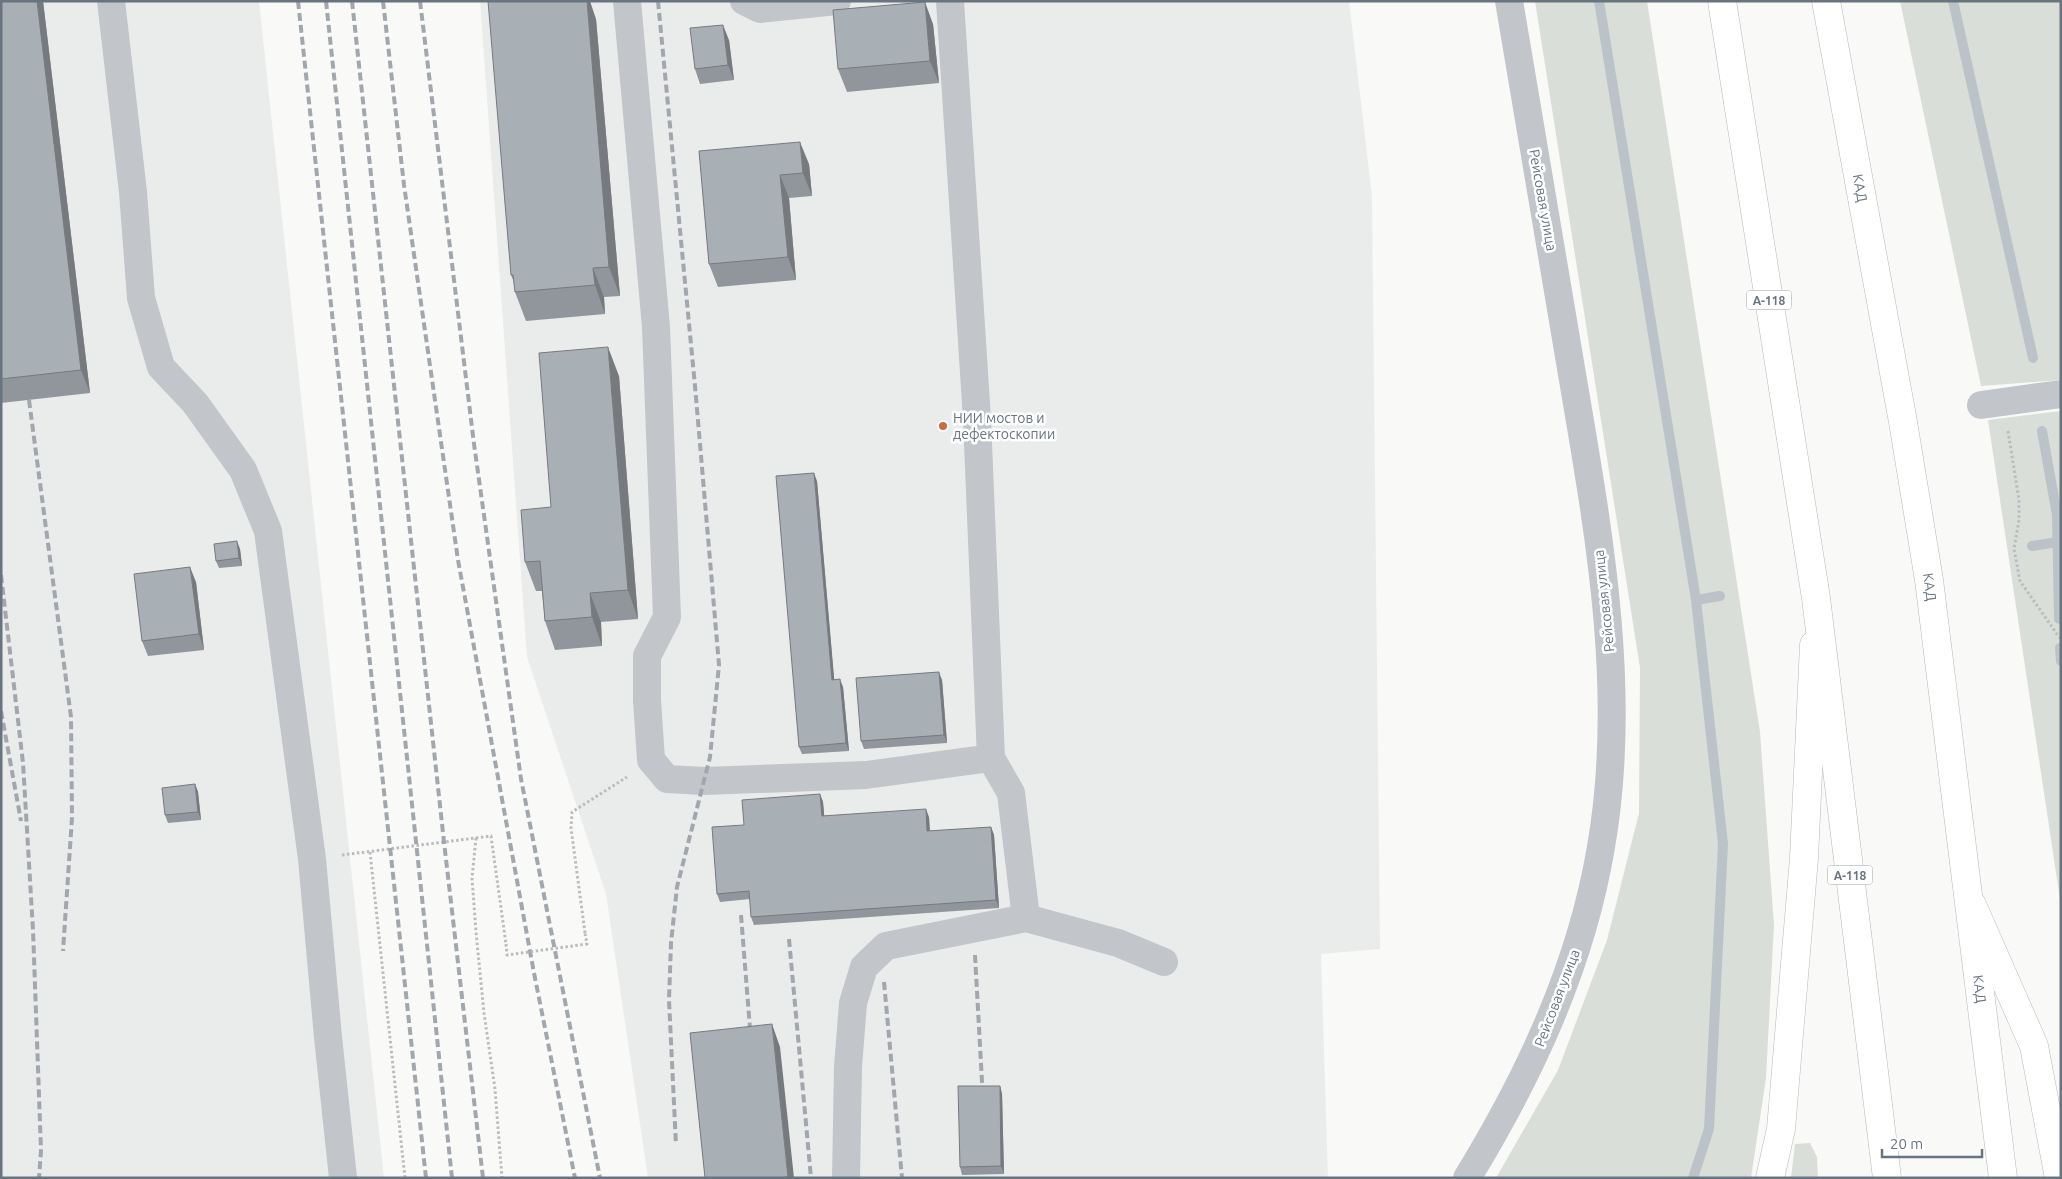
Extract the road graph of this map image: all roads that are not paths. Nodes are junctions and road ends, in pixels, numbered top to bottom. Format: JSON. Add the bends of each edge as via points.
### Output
{"nodes":[{"id":1,"x":111,"y":1,"type":"edge"},
{"id":2,"x":627,"y":1,"type":"edge"},
{"id":3,"x":744,"y":1,"type":"edge"},
{"id":4,"x":838,"y":1,"type":"edge"},
{"id":5,"x":950,"y":1,"type":"edge"},
{"id":6,"x":1509,"y":1,"type":"edge"},
{"id":7,"x":1722,"y":1,"type":"edge"},
{"id":8,"x":1826,"y":1,"type":"edge"},
{"id":9,"x":2061,"y":394,"type":"edge"},
{"id":10,"x":1993,"y":404,"type":"road end"},
{"id":11,"x":1816,"y":598,"type":"junction"},
{"id":12,"x":991,"y":758,"type":"junction"},
{"id":13,"x":1970,"y":900,"type":"junction"},
{"id":14,"x":1026,"y":918,"type":"junction"},
{"id":15,"x":1164,"y":962,"type":"dead end"},
{"id":16,"x":343,"y":1178,"type":"edge"},
{"id":17,"x":846,"y":1178,"type":"edge"},
{"id":18,"x":1467,"y":1178,"type":"edge"},
{"id":19,"x":1770,"y":1178,"type":"edge"},
{"id":20,"x":1887,"y":1178,"type":"edge"},
{"id":21,"x":2003,"y":1178,"type":"edge"},
{"id":22,"x":2059,"y":1178,"type":"edge"}],
"edges":[{"from":1,"to":16,"type":"street","via":[[133,192],[141,298],[161,367],[195,403],[243,470],[268,531],[312,859]]},
{"from":2,"to":12,"type":"street","via":[[656,327],[667,617],[648,656],[651,760],[667,779],[704,781],[866,775]]},
{"from":3,"to":4,"type":"street","via":[[760,9]]},
{"from":5,"to":12,"type":"street","via":[[977,419]]},
{"from":6,"to":18,"type":"street","name":"Рейсовая улица","via":[[1593,498],[1613,688],[1602,845],[1574,956],[1523,1080]]},
{"from":7,"to":11,"type":"main road","number":"А-118"},
{"from":8,"to":13,"type":"main road","name":"КАД","via":[[1929,580]]},
{"from":9,"to":10,"type":"street"},
{"from":11,"to":19,"type":"main road","via":[[1804,858],[1782,1129]]},
{"from":11,"to":20,"type":"main road","number":"А-118"},
{"from":12,"to":14,"type":"street","via":[[1011,793]]},
{"from":13,"to":21,"type":"main road","name":"КАД"},
{"from":13,"to":22,"type":"main road","via":[[2034,1046]]},
{"from":14,"to":15,"type":"street","via":[[1118,943]]},
{"from":14,"to":17,"type":"street","via":[[886,946],[864,966],[854,1003],[849,1048]]}]}
